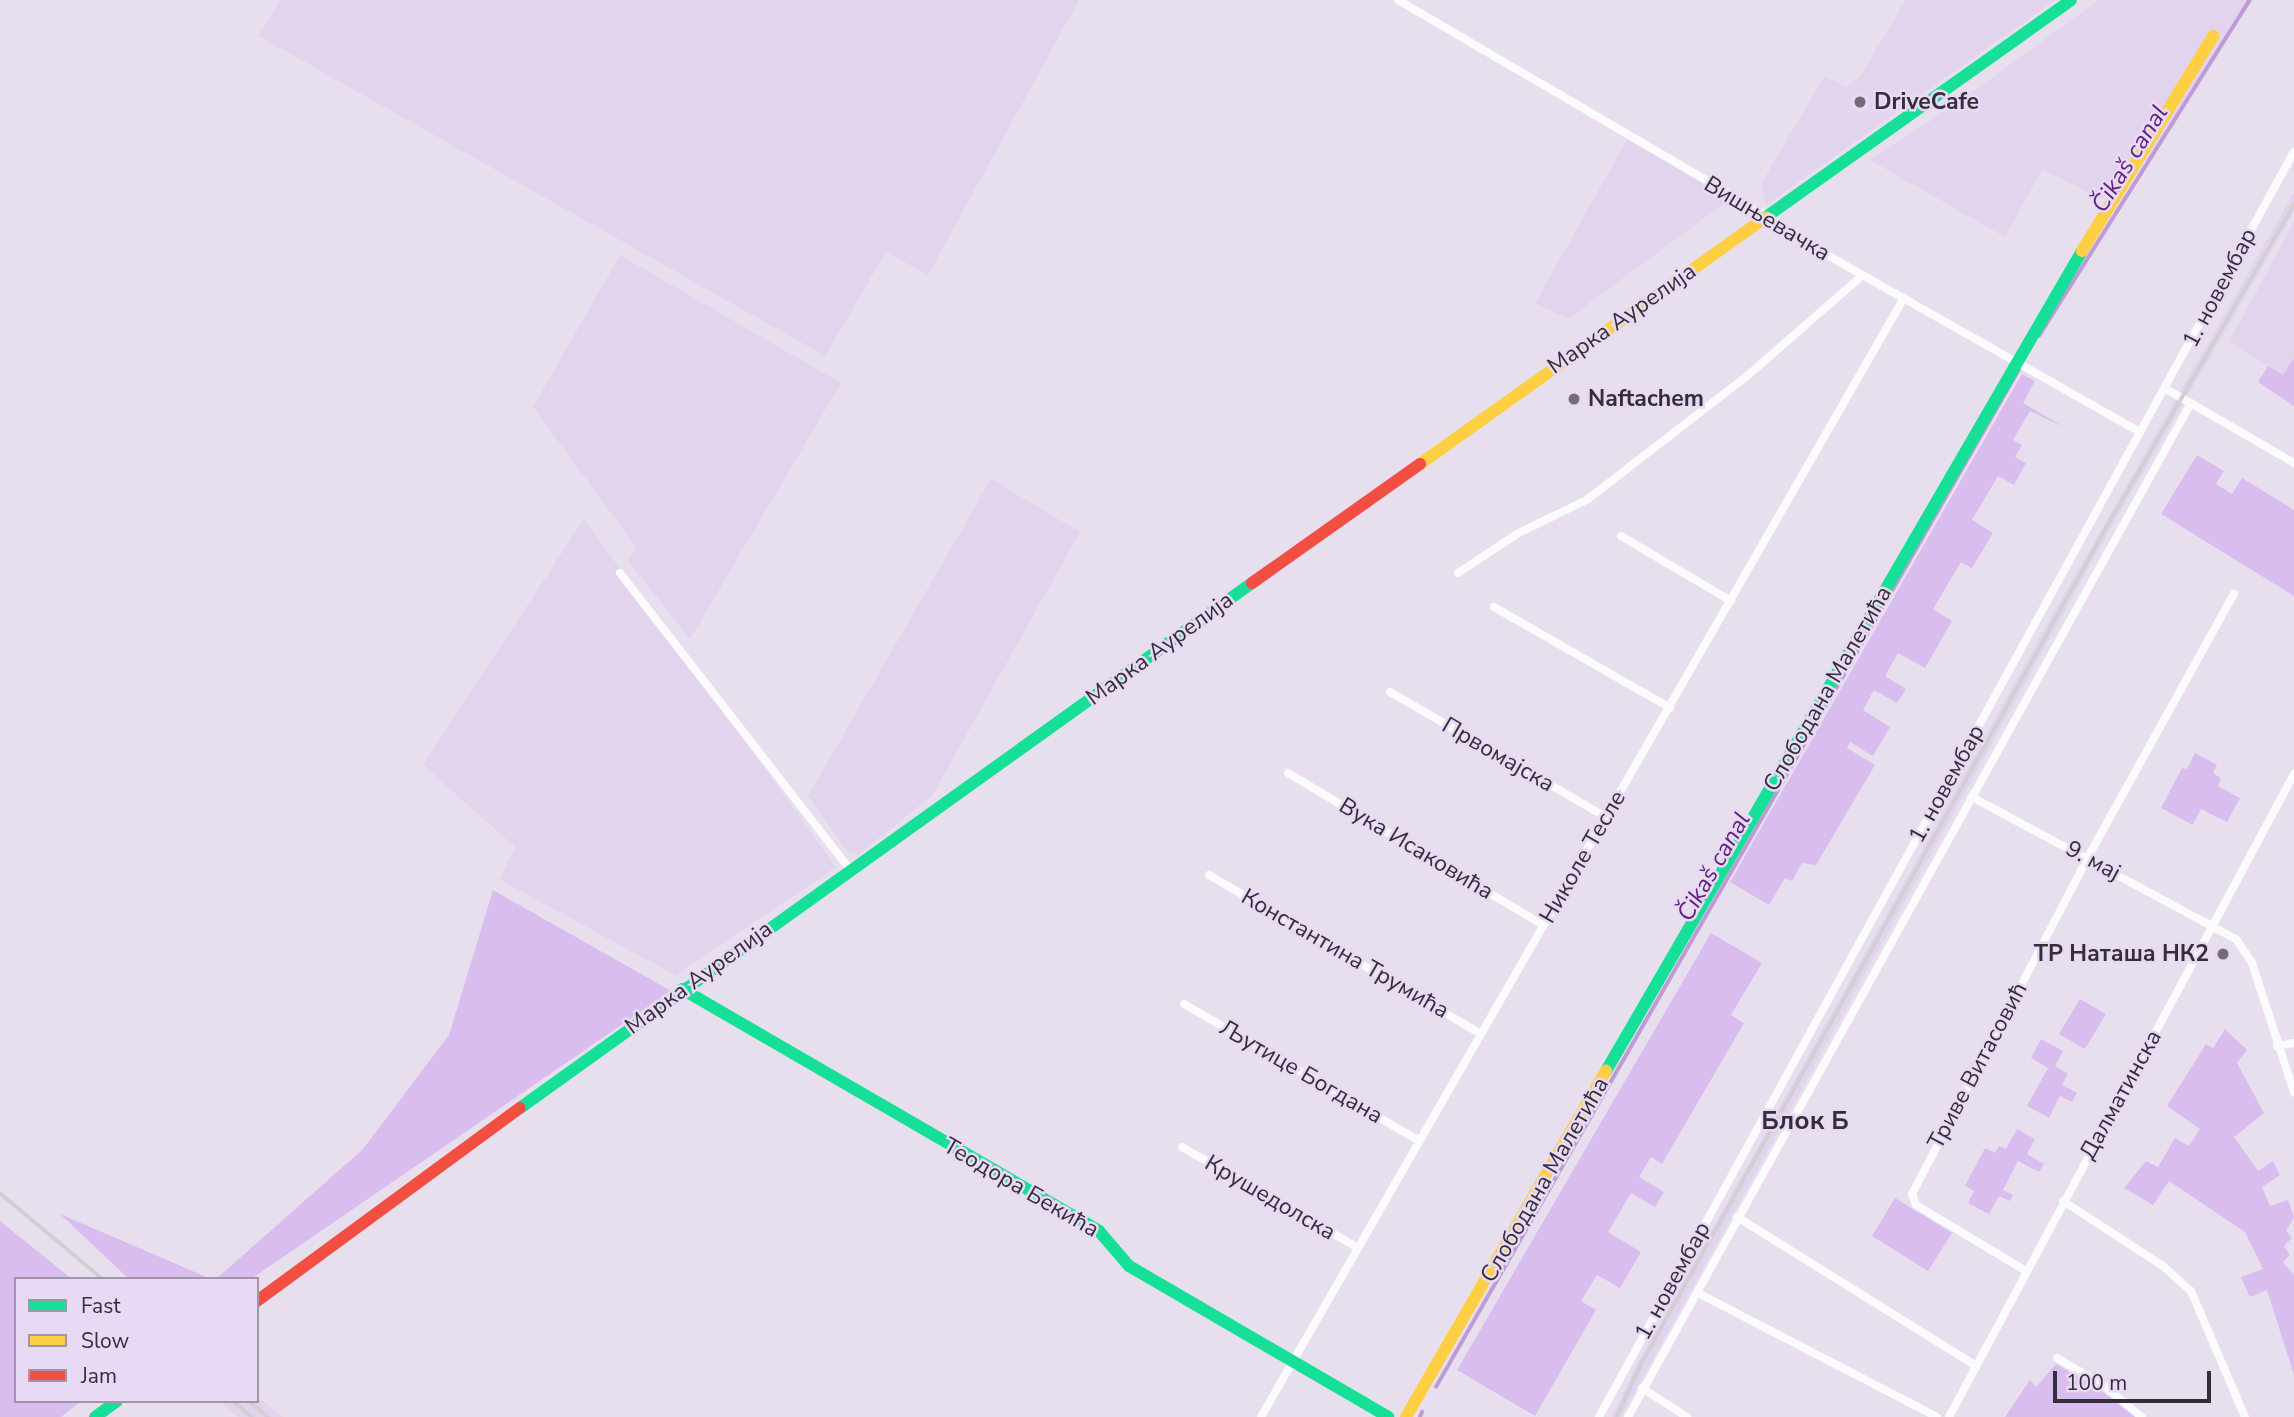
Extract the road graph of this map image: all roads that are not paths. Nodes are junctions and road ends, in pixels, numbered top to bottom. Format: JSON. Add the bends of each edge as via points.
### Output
{"nodes":[{"id":1,"x":1398,"y":0,"type":"edge"},
{"id":2,"x":2069,"y":1,"type":"edge"},
{"id":3,"x":2213,"y":36,"type":"dead end"},
{"id":4,"x":2294,"y":152,"type":"edge"},
{"id":5,"x":1765,"y":215,"type":"junction"},
{"id":6,"x":1863,"y":275,"type":"junction"},
{"id":7,"x":1905,"y":298,"type":"junction"},
{"id":8,"x":2017,"y":359,"type":"junction"},
{"id":9,"x":2166,"y":390,"type":"junction"},
{"id":10,"x":2191,"y":403,"type":"junction"},
{"id":11,"x":2140,"y":432,"type":"junction"},
{"id":12,"x":2294,"y":463,"type":"edge"},
{"id":13,"x":1621,"y":536,"type":"dead end"},
{"id":14,"x":620,"y":573,"type":"dead end"},
{"id":15,"x":1458,"y":573,"type":"dead end"},
{"id":16,"x":2234,"y":594,"type":"dead end"},
{"id":17,"x":1731,"y":601,"type":"junction"},
{"id":18,"x":1494,"y":607,"type":"dead end"},
{"id":19,"x":1390,"y":692,"type":"dead end"},
{"id":20,"x":1670,"y":708,"type":"junction"},
{"id":21,"x":1288,"y":774,"type":"dead end"},
{"id":22,"x":2294,"y":774,"type":"edge"},
{"id":23,"x":1972,"y":797,"type":"junction"},
{"id":24,"x":1606,"y":817,"type":"junction"},
{"id":25,"x":2088,"y":857,"type":"junction"},
{"id":26,"x":850,"y":870,"type":"junction"},
{"id":27,"x":1209,"y":875,"type":"dead end"},
{"id":28,"x":1544,"y":925,"type":"junction"},
{"id":29,"x":2213,"y":927,"type":"junction"},
{"id":30,"x":682,"y":989,"type":"junction"},
{"id":31,"x":1184,"y":1004,"type":"dead end"},
{"id":32,"x":1480,"y":1034,"type":"junction"},
{"id":33,"x":2294,"y":1043,"type":"edge"},
{"id":34,"x":2277,"y":1046,"type":"junction"},
{"id":35,"x":2294,"y":1092,"type":"edge"},
{"id":36,"x":1419,"y":1141,"type":"junction"},
{"id":37,"x":1182,"y":1147,"type":"dead end"},
{"id":38,"x":2063,"y":1201,"type":"junction"},
{"id":39,"x":1737,"y":1217,"type":"junction"},
{"id":40,"x":1358,"y":1248,"type":"junction"},
{"id":41,"x":2026,"y":1271,"type":"junction"},
{"id":42,"x":1698,"y":1293,"type":"junction"},
{"id":43,"x":259,"y":1300,"type":"edge"},
{"id":44,"x":2057,"y":1358,"type":"dead end"},
{"id":45,"x":1292,"y":1362,"type":"junction"},
{"id":46,"x":1976,"y":1366,"type":"junction"},
{"id":47,"x":1642,"y":1388,"type":"junction"},
{"id":48,"x":114,"y":1403,"type":"edge"},
{"id":49,"x":95,"y":1417,"type":"edge"},
{"id":50,"x":1261,"y":1417,"type":"edge"},
{"id":51,"x":1388,"y":1417,"type":"edge"},
{"id":52,"x":1407,"y":1417,"type":"edge"},
{"id":53,"x":1599,"y":1417,"type":"edge"},
{"id":54,"x":1628,"y":1417,"type":"edge"},
{"id":55,"x":1687,"y":1417,"type":"edge"},
{"id":56,"x":1937,"y":1417,"type":"edge"},
{"id":57,"x":1950,"y":1417,"type":"edge"},
{"id":58,"x":2141,"y":1417,"type":"edge"},
{"id":59,"x":2245,"y":1417,"type":"edge"}],
"edges":[{"from":1,"to":5,"type":"street","name":"Вишњевачка"},
{"from":2,"to":5,"type":"street","name":"Марка Аурелија"},
{"from":3,"to":8,"type":"street","name":"Слободана Малетића"},
{"from":4,"to":9,"type":"street","name":"1. новембар"},
{"from":5,"to":6,"type":"street","name":"Вишњевачка"},
{"from":5,"to":26,"type":"street","name":"Марка Аурелија"},
{"from":6,"to":7,"type":"street","name":"Вишњевачка"},
{"from":6,"to":15,"type":"street","via":[[1757,368],[1588,499],[1517,534]]},
{"from":7,"to":8,"type":"street","name":"Вишњевачка"},
{"from":7,"to":17,"type":"street","name":"Николе Тесле"},
{"from":8,"to":11,"type":"street","name":"Вишњевачка"},
{"from":8,"to":52,"type":"street","name":"Слободана Малетића"},
{"from":9,"to":10,"type":"street"},
{"from":9,"to":11,"type":"street","name":"1. новембар"},
{"from":10,"to":12,"type":"street"},
{"from":10,"to":23,"type":"street","name":"1. новембар"},
{"from":11,"to":53,"type":"street","name":"1. новембар"},
{"from":13,"to":17,"type":"street"},
{"from":14,"to":26,"type":"street"},
{"from":16,"to":25,"type":"street","name":"Триве Витасовић"},
{"from":17,"to":20,"type":"street","name":"Николе Тесле"},
{"from":18,"to":20,"type":"street"},
{"from":19,"to":24,"type":"street","name":"Првомајска"},
{"from":20,"to":24,"type":"street","name":"Николе Тесле"},
{"from":21,"to":28,"type":"street","name":"Вука Исаковића"},
{"from":22,"to":29,"type":"street","name":"Далматинска"},
{"from":23,"to":25,"type":"street","name":"9. мај"},
{"from":23,"to":39,"type":"street","name":"1. новембар"},
{"from":24,"to":28,"type":"street","name":"Николе Тесле"},
{"from":25,"to":29,"type":"street","name":"9. мај"},
{"from":25,"to":41,"type":"street","name":"Триве Витасовић","via":[[1912,1194],[1916,1205]]},
{"from":26,"to":30,"type":"street","name":"Марка Аурелија"},
{"from":27,"to":32,"type":"street","name":"Константина Трумића"},
{"from":28,"to":32,"type":"street","name":"Николе Тесле"},
{"from":29,"to":34,"type":"street","name":"9. мај","via":[[2245,949]]},
{"from":29,"to":38,"type":"street","name":"Далматинска"},
{"from":30,"to":43,"type":"street","name":"Марка Аурелија"},
{"from":30,"to":45,"type":"street","name":"Теодора Бекића","via":[[1099,1231],[1129,1266]]},
{"from":31,"to":36,"type":"street","name":"Љутице Богдана"},
{"from":32,"to":36,"type":"street","name":"Николе Тесле"},
{"from":33,"to":34,"type":"street"},
{"from":34,"to":35,"type":"street","name":"9. мај"},
{"from":36,"to":40,"type":"street","name":"Николе Тесле"},
{"from":37,"to":40,"type":"street","name":"Крушедолска"},
{"from":38,"to":41,"type":"street","name":"Далматинска"},
{"from":38,"to":59,"type":"street","via":[[2162,1266],[2191,1291]]},
{"from":39,"to":42,"type":"street","name":"1. новембар"},
{"from":39,"to":46,"type":"street"},
{"from":40,"to":45,"type":"street","name":"Николе Тесле"},
{"from":41,"to":46,"type":"street","name":"Далматинска"},
{"from":42,"to":47,"type":"street","name":"1. новембар"},
{"from":42,"to":56,"type":"street"},
{"from":44,"to":58,"type":"street","via":[[2102,1385]]},
{"from":45,"to":50,"type":"street","name":"Николе Тесле"},
{"from":45,"to":51,"type":"street","name":"Теодора Бекића"},
{"from":46,"to":57,"type":"street","name":"Далматинска"},
{"from":47,"to":54,"type":"street","name":"1. новембар"},
{"from":47,"to":55,"type":"street"},
{"from":48,"to":49,"type":"street"}]}
